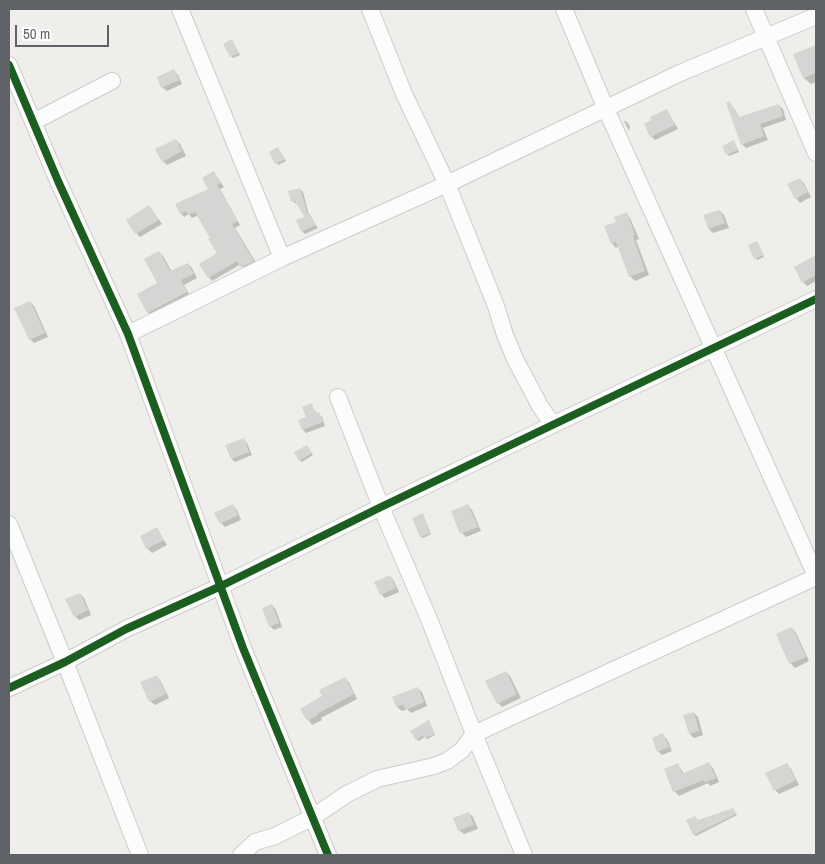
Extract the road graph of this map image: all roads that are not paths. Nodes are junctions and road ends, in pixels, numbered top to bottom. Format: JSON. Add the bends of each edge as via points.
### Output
{"nodes":[{"id":1,"x":180,"y":9,"type":"edge"},
{"id":2,"x":370,"y":9,"type":"edge"},
{"id":3,"x":564,"y":9,"type":"edge"},
{"id":4,"x":754,"y":9,"type":"edge"},
{"id":5,"x":816,"y":16,"type":"edge"},
{"id":6,"x":766,"y":38,"type":"junction"},
{"id":7,"x":9,"y":65,"type":"edge"},
{"id":8,"x":112,"y":81,"type":"dead end"},
{"id":9,"x":13,"y":90,"type":"edge"},
{"id":10,"x":606,"y":109,"type":"junction"},
{"id":11,"x":33,"y":122,"type":"junction"},
{"id":12,"x":816,"y":153,"type":"edge"},
{"id":13,"x":447,"y":184,"type":"junction"},
{"id":14,"x":282,"y":258,"type":"junction"},
{"id":15,"x":816,"y":299,"type":"edge"},
{"id":16,"x":128,"y":334,"type":"junction"},
{"id":17,"x":713,"y":348,"type":"junction"},
{"id":18,"x":338,"y":397,"type":"dead end"},
{"id":19,"x":553,"y":425,"type":"junction"},
{"id":20,"x":381,"y":507,"type":"junction"},
{"id":21,"x":9,"y":524,"type":"edge"},
{"id":22,"x":816,"y":576,"type":"edge"},
{"id":23,"x":221,"y":586,"type":"junction"},
{"id":24,"x":65,"y":662,"type":"junction"},
{"id":25,"x":9,"y":688,"type":"edge"},
{"id":26,"x":474,"y":734,"type":"junction"},
{"id":27,"x":313,"y":817,"type":"junction"},
{"id":28,"x":140,"y":855,"type":"edge"},
{"id":29,"x":241,"y":855,"type":"edge"},
{"id":30,"x":328,"y":855,"type":"edge"},
{"id":31,"x":524,"y":855,"type":"edge"}],
"edges":[{"from":1,"to":14,"type":"street"},
{"from":2,"to":13,"type":"street","via":[[404,94]]},
{"from":3,"to":10,"type":"street"},
{"from":4,"to":6,"type":"street"},
{"from":5,"to":6,"type":"street"},
{"from":6,"to":10,"type":"street","via":[[680,73]]},
{"from":6,"to":12,"type":"street"},
{"from":7,"to":9,"type":"street"},
{"from":8,"to":11,"type":"street"},
{"from":9,"to":11,"type":"street"},
{"from":10,"to":13,"type":"street"},
{"from":10,"to":17,"type":"street"},
{"from":11,"to":16,"type":"street"},
{"from":13,"to":14,"type":"street"},
{"from":13,"to":19,"type":"street","via":[[515,359]]},
{"from":14,"to":16,"type":"street"},
{"from":15,"to":17,"type":"street"},
{"from":16,"to":23,"type":"street"},
{"from":17,"to":19,"type":"street"},
{"from":17,"to":22,"type":"street"},
{"from":18,"to":20,"type":"street"},
{"from":19,"to":20,"type":"street"},
{"from":20,"to":23,"type":"street"},
{"from":20,"to":26,"type":"street"},
{"from":21,"to":24,"type":"street"},
{"from":22,"to":26,"type":"street"},
{"from":23,"to":24,"type":"street","via":[[126,629]]},
{"from":23,"to":27,"type":"street"},
{"from":24,"to":25,"type":"street"},
{"from":24,"to":28,"type":"street"},
{"from":26,"to":27,"type":"street","via":[[462,750],[447,761],[378,779],[347,794]]},
{"from":26,"to":31,"type":"street"},
{"from":27,"to":29,"type":"street","via":[[255,842]]},
{"from":27,"to":30,"type":"street"}]}
